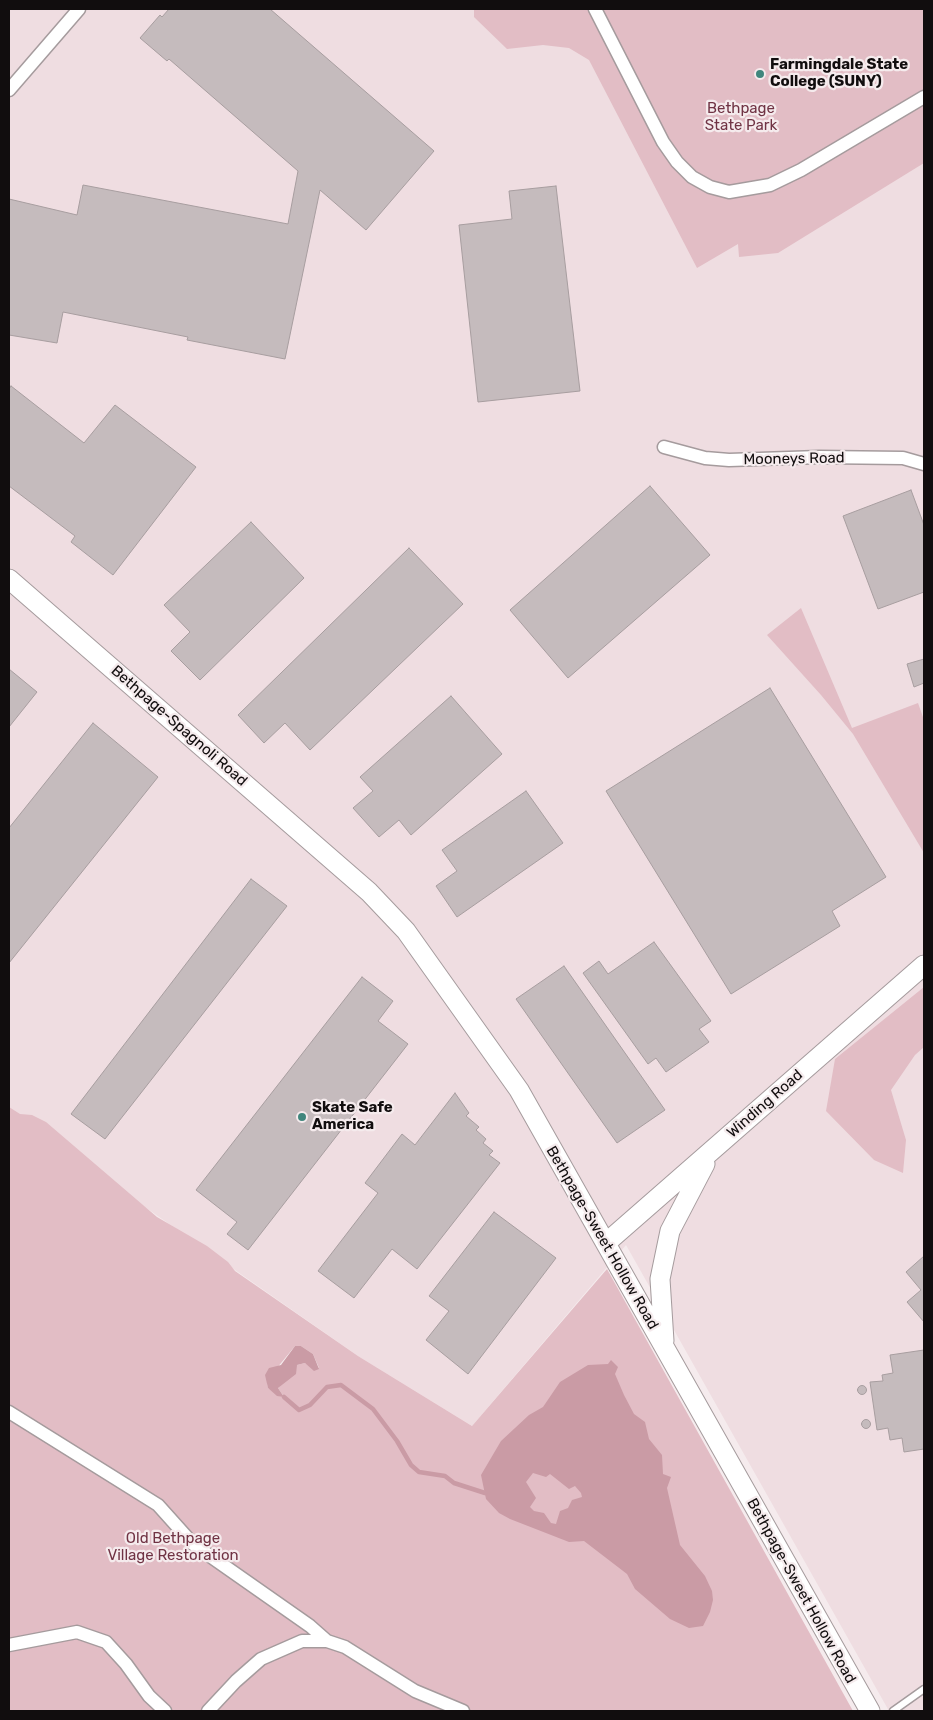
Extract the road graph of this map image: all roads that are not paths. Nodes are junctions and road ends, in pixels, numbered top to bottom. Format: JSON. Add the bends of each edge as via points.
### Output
{"nodes":[{"id":1,"x":79,"y":9,"type":"edge"},
{"id":2,"x":595,"y":9,"type":"edge"},
{"id":3,"x":9,"y":90,"type":"edge"},
{"id":4,"x":924,"y":97,"type":"edge"},
{"id":5,"x":664,"y":447,"type":"dead end"},
{"id":6,"x":924,"y":464,"type":"edge"},
{"id":7,"x":9,"y":579,"type":"edge"},
{"id":8,"x":275,"y":810,"type":"joint"},
{"id":9,"x":924,"y":965,"type":"edge"},
{"id":10,"x":714,"y":1150,"type":"junction"},
{"id":11,"x":606,"y":1243,"type":"junction"},
{"id":12,"x":664,"y":1347,"type":"junction"},
{"id":13,"x":9,"y":1412,"type":"edge"},
{"id":14,"x":327,"y":1641,"type":"junction"},
{"id":15,"x":9,"y":1645,"type":"edge"},
{"id":16,"x":924,"y":1689,"type":"edge"},
{"id":17,"x":868,"y":1710,"type":"edge"},
{"id":18,"x":167,"y":1711,"type":"edge"},
{"id":19,"x":208,"y":1711,"type":"edge"},
{"id":20,"x":463,"y":1711,"type":"edge"},
{"id":21,"x":893,"y":1711,"type":"edge"}],
"edges":[{"from":1,"to":3,"type":"street"},
{"from":2,"to":4,"type":"street","via":[[677,162],[692,177],[719,190],[729,192],[770,184],[801,170]]},
{"from":5,"to":6,"type":"street","name":"Mooneys Road","via":[[705,458],[729,460],[903,458]]},
{"from":7,"to":8,"type":"main road","name":"Bethpage-Spagnoli Road"},
{"from":8,"to":11,"type":"main road","name":"Bethpage-Sweet Hollow Road","via":[[378,900],[406,931],[519,1090]]},
{"from":9,"to":10,"type":"main road","name":"Winding Road"},
{"from":10,"to":11,"type":"main road","name":"Winding Road"},
{"from":10,"to":12,"type":"main road","via":[[670,1231],[660,1279]]},
{"from":11,"to":12,"type":"main road","name":"Bethpage-Sweet Hollow Road"},
{"from":12,"to":17,"type":"main road","name":"Bethpage-Sweet Hollow Road"},
{"from":13,"to":14,"type":"street","via":[[158,1505],[193,1544]]},
{"from":14,"to":19,"type":"street","via":[[302,1641],[261,1659]]},
{"from":14,"to":20,"type":"street","via":[[345,1647],[415,1691]]},
{"from":15,"to":18,"type":"street","via":[[77,1632],[106,1642],[149,1696]]},
{"from":16,"to":21,"type":"lane"}]}
